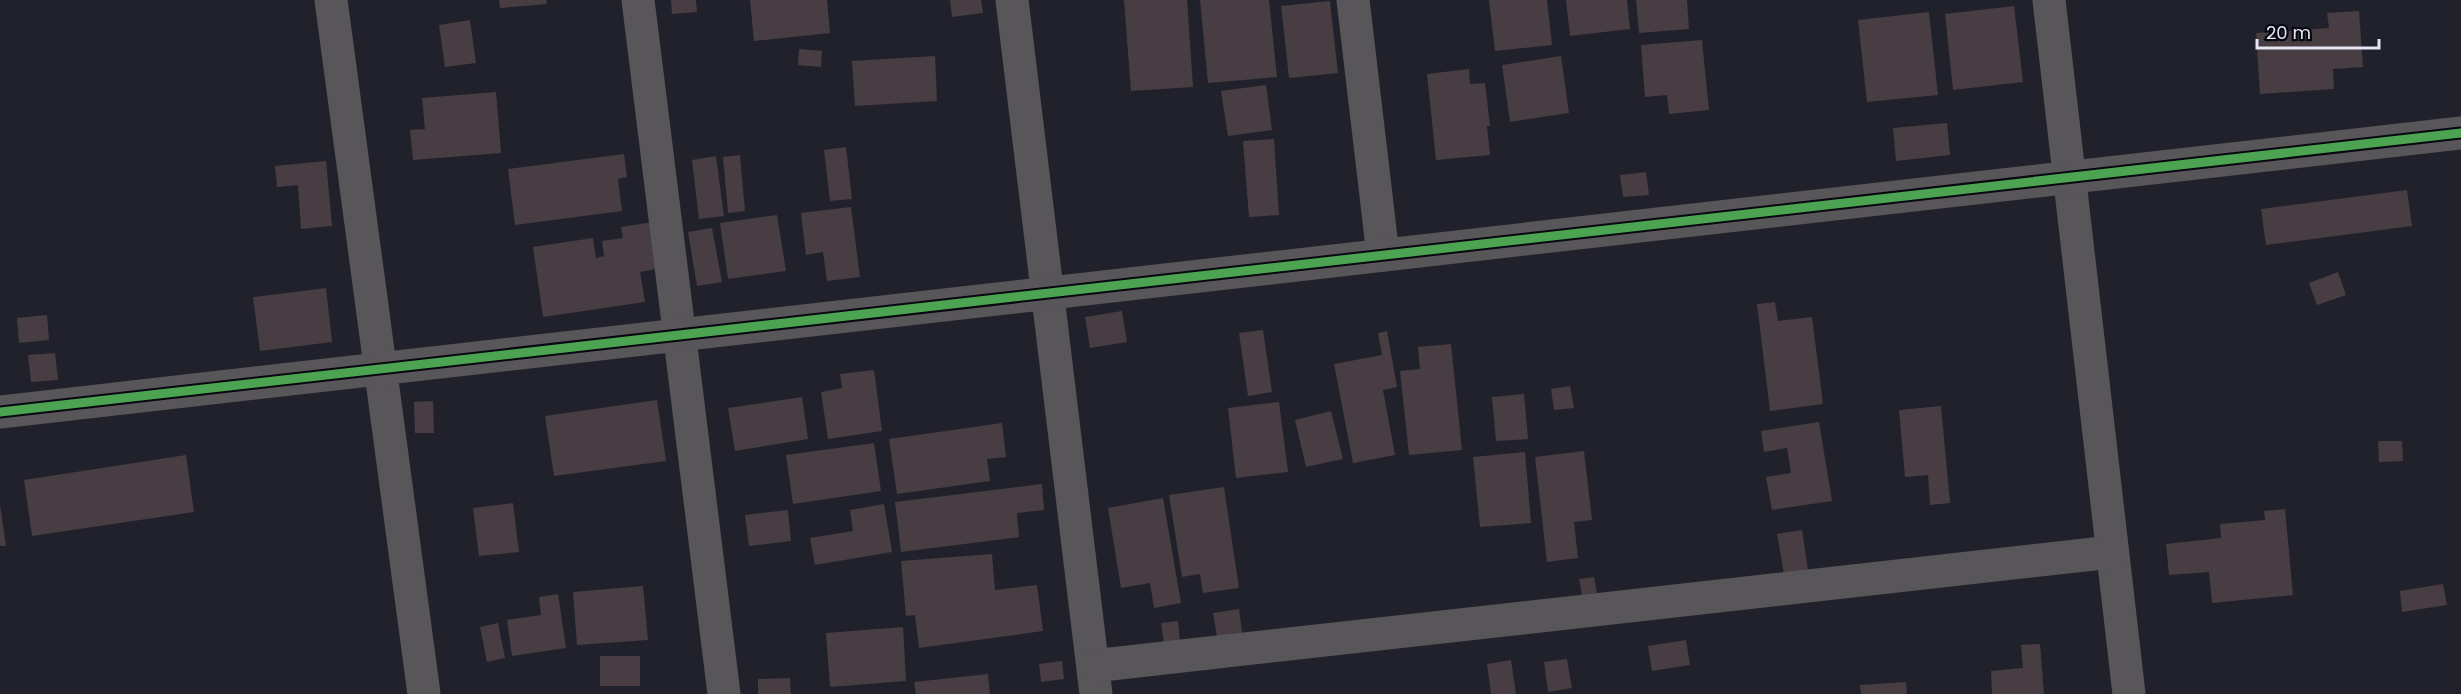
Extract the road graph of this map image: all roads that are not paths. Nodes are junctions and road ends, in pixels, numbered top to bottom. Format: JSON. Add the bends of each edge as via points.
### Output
{"nodes":[{"id":1,"x":331,"y":0,"type":"edge"},
{"id":2,"x":638,"y":0,"type":"edge"},
{"id":3,"x":1012,"y":0,"type":"edge"},
{"id":4,"x":1353,"y":0,"type":"edge"},
{"id":5,"x":2049,"y":0,"type":"edge"},
{"id":6,"x":2461,"y":134,"type":"edge"},
{"id":7,"x":2068,"y":178,"type":"junction"},
{"id":8,"x":1383,"y":255,"type":"junction"},
{"id":9,"x":1047,"y":293,"type":"junction"},
{"id":10,"x":680,"y":335,"type":"junction"},
{"id":11,"x":380,"y":369,"type":"junction"},
{"id":12,"x":0,"y":412,"type":"edge"},
{"id":13,"x":2112,"y":552,"type":"junction"},
{"id":14,"x":1094,"y":680,"type":"edge"},
{"id":15,"x":424,"y":694,"type":"edge"},
{"id":16,"x":724,"y":694,"type":"edge"},
{"id":17,"x":2129,"y":694,"type":"edge"}],
"edges":[{"from":1,"to":11,"type":"street"},
{"from":2,"to":10,"type":"street"},
{"from":3,"to":9,"type":"street"},
{"from":4,"to":8,"type":"street"},
{"from":5,"to":7,"type":"street"},
{"from":6,"to":7,"type":"street"},
{"from":7,"to":8,"type":"street"},
{"from":7,"to":13,"type":"street"},
{"from":8,"to":9,"type":"street"},
{"from":9,"to":10,"type":"street"},
{"from":9,"to":14,"type":"street"},
{"from":10,"to":11,"type":"street"},
{"from":10,"to":16,"type":"street"},
{"from":11,"to":12,"type":"street"},
{"from":11,"to":15,"type":"street"},
{"from":13,"to":14,"type":"street"},
{"from":13,"to":17,"type":"street"}]}
